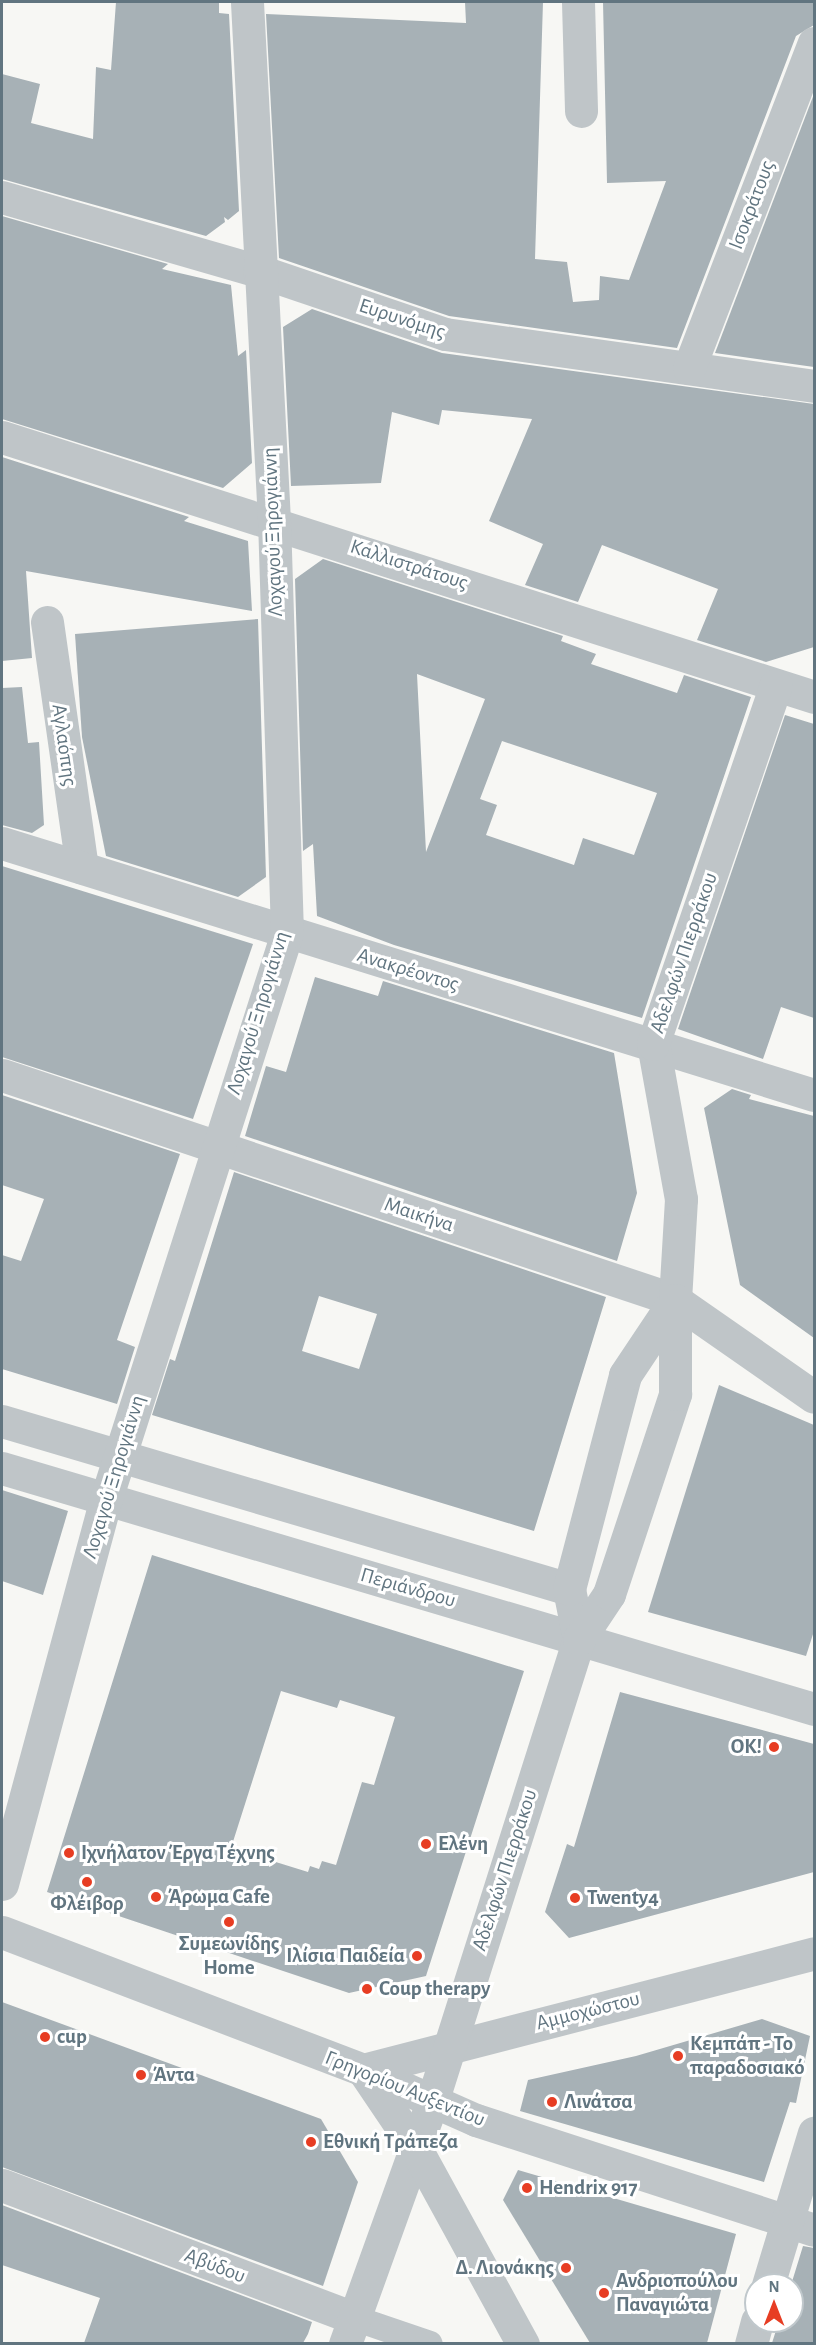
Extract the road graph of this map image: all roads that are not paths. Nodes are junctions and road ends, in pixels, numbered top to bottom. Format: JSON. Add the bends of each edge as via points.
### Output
{"nodes":[{"id":1,"x":247,"y":2,"type":"edge"},
{"id":2,"x":578,"y":2,"type":"edge"},
{"id":3,"x":814,"y":43,"type":"edge"},
{"id":4,"x":581,"y":111,"type":"dead end"},
{"id":5,"x":2,"y":196,"type":"edge"},
{"id":6,"x":259,"y":271,"type":"junction"},
{"id":7,"x":689,"y":368,"type":"junction"},
{"id":8,"x":814,"y":386,"type":"edge"},
{"id":9,"x":2,"y":437,"type":"edge"},
{"id":10,"x":274,"y":521,"type":"junction"},
{"id":11,"x":47,"y":622,"type":"dead end"},
{"id":12,"x":776,"y":685,"type":"junction"},
{"id":13,"x":814,"y":697,"type":"edge"},
{"id":14,"x":2,"y":843,"type":"edge"},
{"id":15,"x":82,"y":868,"type":"junction"},
{"id":16,"x":287,"y":933,"type":"junction"},
{"id":17,"x":653,"y":1044,"type":"junction"},
{"id":18,"x":2,"y":1075,"type":"edge"},
{"id":19,"x":814,"y":1095,"type":"edge"},
{"id":20,"x":215,"y":1147,"type":"junction"},
{"id":21,"x":675,"y":1300,"type":"junction"},
{"id":22,"x":814,"y":1397,"type":"edge"},
{"id":23,"x":2,"y":1421,"type":"edge"},
{"id":24,"x":119,"y":1457,"type":"junction"},
{"id":25,"x":2,"y":1468,"type":"edge"},
{"id":26,"x":106,"y":1499,"type":"junction"},
{"id":27,"x":569,"y":1589,"type":"junction"},
{"id":28,"x":579,"y":1639,"type":"junction"},
{"id":29,"x":814,"y":1708,"type":"edge"},
{"id":30,"x":2,"y":1884,"type":"edge"},
{"id":31,"x":2,"y":1932,"type":"edge"},
{"id":32,"x":814,"y":1953,"type":"edge"},
{"id":33,"x":448,"y":2047,"type":"junction"},
{"id":34,"x":363,"y":2070,"type":"junction"},
{"id":35,"x":432,"y":2102,"type":"junction"},
{"id":36,"x":814,"y":2133,"type":"edge"},
{"id":37,"x":415,"y":2147,"type":"junction"},
{"id":38,"x":2,"y":2185,"type":"edge"},
{"id":39,"x":800,"y":2225,"type":"edge"},
{"id":40,"x":774,"y":2273,"type":"edge"},
{"id":41,"x":350,"y":2331,"type":"edge"},
{"id":42,"x":430,"y":2343,"type":"edge"},
{"id":43,"x":523,"y":2343,"type":"edge"}],
"edges":[{"from":1,"to":6,"type":"street","name":"Λοχαγού Ξηρογιάννη"},
{"from":2,"to":4,"type":"street"},
{"from":3,"to":7,"type":"street","name":"Ισοκράτους"},
{"from":5,"to":6,"type":"street","name":"Ευρυνόμης"},
{"from":6,"to":7,"type":"street","name":"Ευρυνόμης","via":[[445,334]]},
{"from":6,"to":10,"type":"street","name":"Λοχαγού Ξηρογιάννη"},
{"from":7,"to":8,"type":"street","name":"Ευρυνόμης"},
{"from":9,"to":10,"type":"street","name":"Καλλιστράτους"},
{"from":10,"to":12,"type":"street","name":"Καλλιστράτους"},
{"from":10,"to":16,"type":"street","name":"Λοχαγού Ξηρογιάννη"},
{"from":11,"to":15,"type":"street","name":"Αγλαόπης"},
{"from":12,"to":13,"type":"street","name":"Καλλιστράτους"},
{"from":12,"to":17,"type":"street","name":"Αδελφών Πιερράκου"},
{"from":14,"to":15,"type":"street","name":"Ανακρέοντος"},
{"from":15,"to":16,"type":"street","name":"Ανακρέοντος"},
{"from":16,"to":17,"type":"street","name":"Ανακρέοντος"},
{"from":16,"to":20,"type":"street","name":"Λοχαγού Ξηρογιάννη"},
{"from":17,"to":19,"type":"street","name":"Ανακρέοντος"},
{"from":17,"to":21,"type":"street","name":"Αδελφών Πιερράκου","via":[[681,1199]]},
{"from":18,"to":20,"type":"street","name":"Μαικήνα"},
{"from":20,"to":21,"type":"street","name":"Μαικήνα"},
{"from":20,"to":24,"type":"street","name":"Λοχαγού Ξηρογιάννη"},
{"from":21,"to":22,"type":"street","name":"Μαικήνα"},
{"from":21,"to":27,"type":"street","name":"Αδελφών Πιερράκου","via":[[625,1375]]},
{"from":21,"to":28,"type":"street","name":"Αδελφών Πιερράκου","via":[[675,1394],[609,1594]]},
{"from":23,"to":24,"type":"street"},
{"from":24,"to":26,"type":"street","name":"Λοχαγού Ξηρογιάννη"},
{"from":24,"to":27,"type":"street"},
{"from":25,"to":26,"type":"street","name":"Περιάνδρου"},
{"from":26,"to":28,"type":"street","name":"Περιάνδρου"},
{"from":26,"to":30,"type":"street","name":"Λοχαγού Ξηρογιάννη"},
{"from":27,"to":28,"type":"street","name":"Αδελφών Πιερράκου"},
{"from":28,"to":29,"type":"street","name":"Περιάνδρου"},
{"from":28,"to":33,"type":"street","name":"Αδελφών Πιερράκου"},
{"from":31,"to":34,"type":"street","name":"Γρηγορίου Αυξεντίου"},
{"from":32,"to":33,"type":"street","name":"Αμμοχώστου"},
{"from":33,"to":34,"type":"street","name":"Αμμοχώστου"},
{"from":33,"to":35,"type":"street","name":"Αδελφών Πιερράκου"},
{"from":34,"to":35,"type":"street","name":"Γρηγορίου Αυξεντίου"},
{"from":34,"to":37,"type":"street"},
{"from":35,"to":37,"type":"street","name":"Αδελφών Πιερράκου"},
{"from":35,"to":39,"type":"street","name":"Γρηγορίου Αυξεντίου"},
{"from":36,"to":39,"type":"street"},
{"from":37,"to":41,"type":"street","name":"Αδελφών Πιερράκου"},
{"from":37,"to":43,"type":"street"},
{"from":38,"to":41,"type":"street","name":"Αβύδου"},
{"from":39,"to":40,"type":"street"},
{"from":41,"to":42,"type":"street","name":"Αβύδου"}]}
